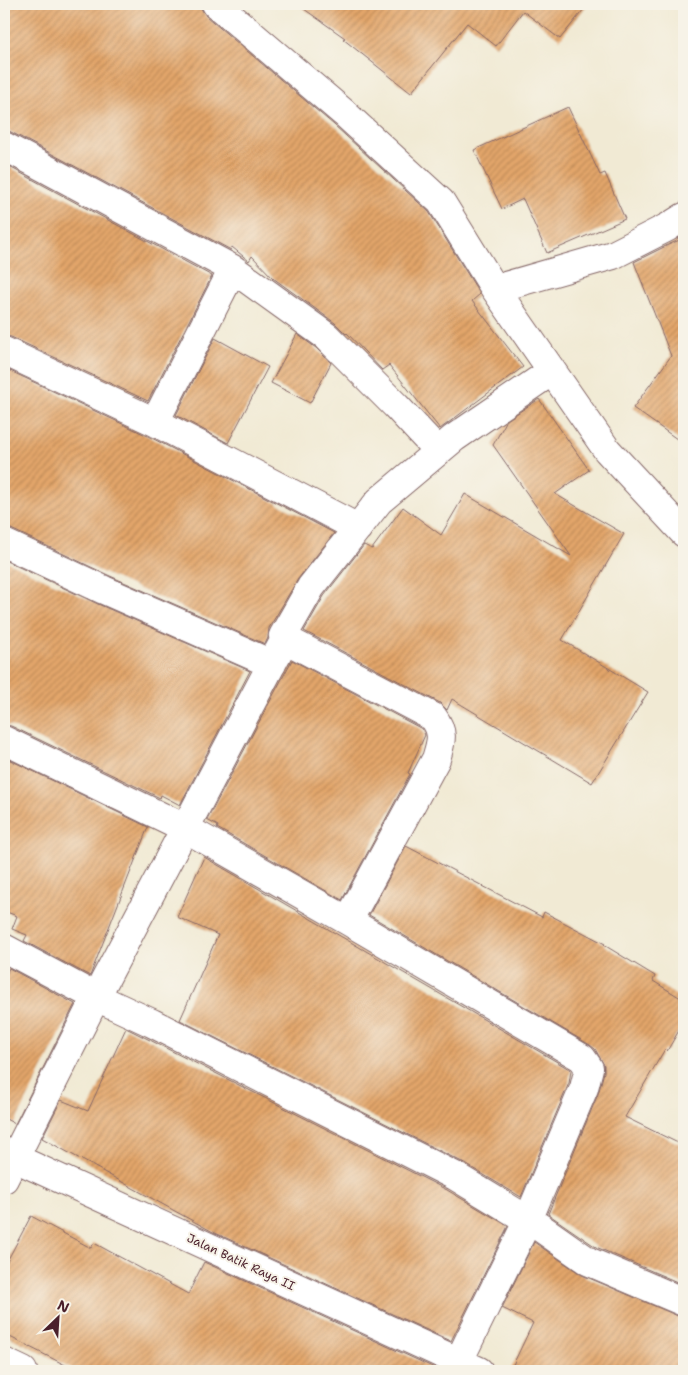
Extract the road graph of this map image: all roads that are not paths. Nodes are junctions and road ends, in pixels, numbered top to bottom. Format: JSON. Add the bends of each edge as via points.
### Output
{"nodes":[{"id":1,"x":216,"y":4,"type":"edge"},
{"id":2,"x":4,"y":146,"type":"edge"},
{"id":3,"x":684,"y":217,"type":"edge"},
{"id":4,"x":234,"y":269,"type":"junction"},
{"id":5,"x":495,"y":290,"type":"junction"},
{"id":6,"x":4,"y":351,"type":"edge"},
{"id":7,"x":552,"y":371,"type":"junction"},
{"id":8,"x":155,"y":422,"type":"junction"},
{"id":9,"x":438,"y":451,"type":"junction"},
{"id":10,"x":358,"y":528,"type":"junction"},
{"id":11,"x":684,"y":532,"type":"edge"},
{"id":12,"x":4,"y":543,"type":"edge"},
{"id":13,"x":285,"y":639,"type":"junction"},
{"id":14,"x":272,"y":664,"type":"junction"},
{"id":15,"x":4,"y":740,"type":"edge"},
{"id":16,"x":185,"y":828,"type":"junction"},
{"id":17,"x":348,"y":921,"type":"junction"},
{"id":18,"x":4,"y":948,"type":"edge"},
{"id":19,"x":96,"y":997,"type":"junction"},
{"id":20,"x":7,"y":1163,"type":"edge"},
{"id":21,"x":528,"y":1220,"type":"junction"},
{"id":22,"x":684,"y":1302,"type":"edge"},
{"id":23,"x":4,"y":1362,"type":"edge"},
{"id":24,"x":464,"y":1368,"type":"edge"},
{"id":25,"x":23,"y":1371,"type":"edge"}],
"edges":[{"from":1,"to":5,"type":"street","via":[[344,113],[441,202]]},
{"from":2,"to":4,"type":"street"},
{"from":3,"to":5,"type":"street","via":[[613,255]]},
{"from":4,"to":8,"type":"street"},
{"from":4,"to":9,"type":"street","via":[[326,336]]},
{"from":5,"to":7,"type":"street"},
{"from":6,"to":8,"type":"street"},
{"from":7,"to":9,"type":"street"},
{"from":7,"to":11,"type":"street","via":[[608,450]]},
{"from":8,"to":10,"type":"street"},
{"from":9,"to":10,"type":"street","via":[[379,501]]},
{"from":10,"to":13,"type":"street","via":[[312,586],[283,636]]},
{"from":12,"to":14,"type":"street"},
{"from":13,"to":14,"type":"street"},
{"from":13,"to":17,"type":"street","via":[[433,717],[440,726],[442,740],[436,759]]},
{"from":14,"to":16,"type":"street"},
{"from":15,"to":16,"type":"street"},
{"from":16,"to":17,"type":"street"},
{"from":16,"to":19,"type":"street"},
{"from":17,"to":21,"type":"street","via":[[582,1058],[589,1068],[584,1088]]},
{"from":18,"to":19,"type":"street"},
{"from":19,"to":20,"type":"street"},
{"from":19,"to":21,"type":"street","via":[[455,1176]]},
{"from":20,"to":24,"type":"street","name":"Jalan Batik Raya II"},
{"from":21,"to":22,"type":"street","via":[[588,1261]]},
{"from":21,"to":24,"type":"street"},
{"from":23,"to":25,"type":"street"}]}
